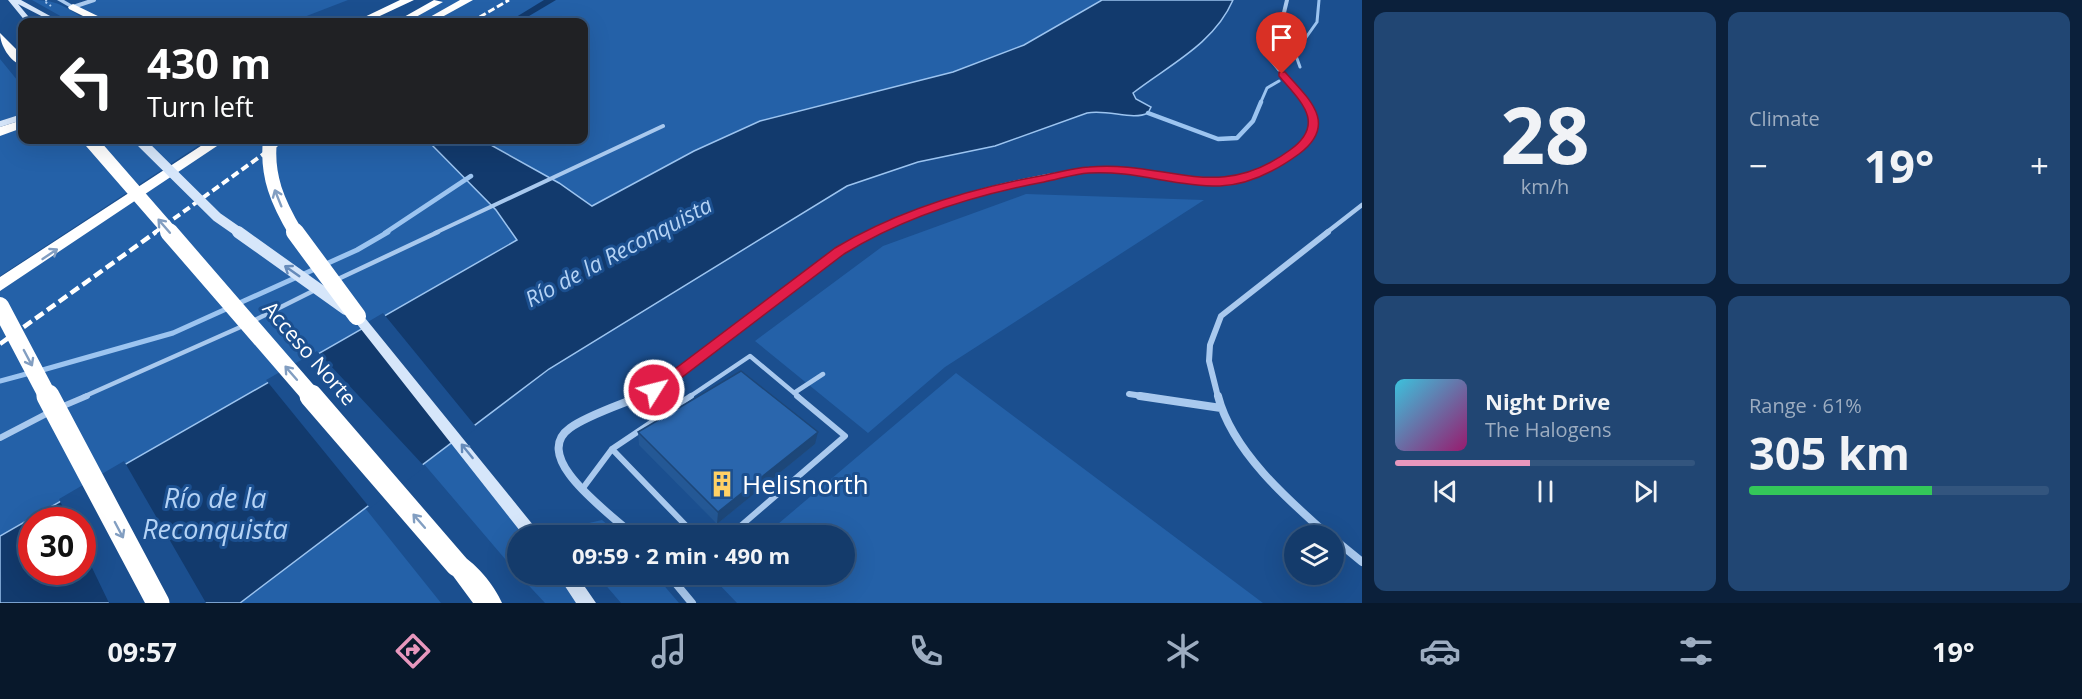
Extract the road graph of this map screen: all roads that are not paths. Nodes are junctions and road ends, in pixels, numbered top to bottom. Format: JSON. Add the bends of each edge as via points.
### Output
{"nodes":[{"id":1,"x":11,"y":0,"type":"edge"},
{"id":2,"x":16,"y":0,"type":"edge"},
{"id":3,"x":60,"y":0,"type":"edge"},
{"id":4,"x":94,"y":0,"type":"edge"},
{"id":5,"x":409,"y":0,"type":"edge"},
{"id":6,"x":418,"y":0,"type":"edge"},
{"id":7,"x":442,"y":0,"type":"edge"},
{"id":8,"x":468,"y":0,"type":"edge"},
{"id":9,"x":1287,"y":0,"type":"edge"},
{"id":10,"x":73,"y":7,"type":"junction"},
{"id":11,"x":26,"y":18,"type":"edge"},
{"id":12,"x":50,"y":18,"type":"edge"},
{"id":13,"x":94,"y":18,"type":"edge"},
{"id":14,"x":368,"y":18,"type":"edge"},
{"id":15,"x":381,"y":18,"type":"edge"},
{"id":16,"x":408,"y":18,"type":"edge"},
{"id":17,"x":434,"y":18,"type":"edge"},
{"id":18,"x":1,"y":37,"type":"edge"},
{"id":19,"x":18,"y":57,"type":"edge"},
{"id":20,"x":18,"y":118,"type":"edge"},
{"id":21,"x":0,"y":124,"type":"edge"},
{"id":22,"x":18,"y":125,"type":"edge"},
{"id":23,"x":663,"y":126,"type":"dead end"},
{"id":24,"x":0,"y":132,"type":"edge"},
{"id":25,"x":93,"y":144,"type":"edge"},
{"id":26,"x":143,"y":144,"type":"edge"},
{"id":27,"x":213,"y":144,"type":"edge"},
{"id":28,"x":270,"y":144,"type":"edge"},
{"id":29,"x":1362,"y":205,"type":"edge"},
{"id":30,"x":0,"y":285,"type":"edge"},
{"id":31,"x":0,"y":306,"type":"edge"},
{"id":32,"x":357,"y":316,"type":"junction"},
{"id":33,"x":823,"y":374,"type":"dead end"},
{"id":34,"x":794,"y":393,"type":"junction"},
{"id":35,"x":1129,"y":394,"type":"dead end"},
{"id":36,"x":1221,"y":408,"type":"junction"},
{"id":37,"x":0,"y":438,"type":"edge"},
{"id":38,"x":612,"y":449,"type":"junction"},
{"id":39,"x":583,"y":488,"type":"junction"},
{"id":40,"x":525,"y":525,"type":"edge"},
{"id":41,"x":624,"y":525,"type":"edge"},
{"id":42,"x":685,"y":525,"type":"edge"},
{"id":43,"x":742,"y":525,"type":"edge"},
{"id":44,"x":1317,"y":525,"type":"edge"},
{"id":45,"x":1344,"y":547,"type":"edge"},
{"id":46,"x":1362,"y":562,"type":"edge"},
{"id":47,"x":573,"y":585,"type":"edge"},
{"id":48,"x":677,"y":585,"type":"edge"},
{"id":49,"x":158,"y":603,"type":"edge"},
{"id":50,"x":489,"y":603,"type":"edge"},
{"id":51,"x":587,"y":603,"type":"edge"},
{"id":52,"x":692,"y":603,"type":"edge"}],
"edges":[{"from":1,"to":11,"type":"main road"},
{"from":2,"to":12,"type":"main road"},
{"from":3,"to":10,"type":"street"},
{"from":4,"to":10,"type":"street"},
{"from":5,"to":14,"type":"highway"},
{"from":6,"to":15,"type":"highway"},
{"from":7,"to":16,"type":"highway"},
{"from":8,"to":17,"type":"highway"},
{"from":9,"to":39,"type":"street","via":[[1282,21],[1264,51],[1310,107],[1314,124],[1303,146],[1277,165],[1253,176],[1221,183],[1089,170],[989,189],[865,235],[654,390],[569,428],[560,443],[559,461]]},
{"from":10,"to":13,"type":"highway"},
{"from":18,"to":19,"type":"highway"},
{"from":20,"to":21,"type":"main road"},
{"from":22,"to":24,"type":"highway"},
{"from":23,"to":37,"type":"lane"},
{"from":50,"to":25,"type":"highway","name":"Acceso Norte","one_way":true,"bridge":true},
{"from":32,"to":26,"type":"main road","one_way":true,"bridge":true,"via":[[217,218]]},
{"from":30,"to":27,"type":"highway","one_way":true},
{"from":32,"to":28,"type":"highway","one_way":true,"bridge":true,"via":[[283,211],[269,168]]},
{"from":29,"to":36,"type":"street","via":[[1221,316],[1214,330],[1209,362]]},
{"from":31,"to":49,"type":"highway","one_way":true,"bridge":true},
{"from":40,"to":32,"type":"main road","one_way":true},
{"from":33,"to":34,"type":"lane"},
{"from":34,"to":38,"type":"lane","via":[[750,356]]},
{"from":34,"to":43,"type":"lane","via":[[845,436]]},
{"from":35,"to":36,"type":"street"},
{"from":36,"to":44,"type":"street","via":[[1252,458],[1283,495]]},
{"from":38,"to":39,"type":"lane"},
{"from":38,"to":42,"type":"lane"},
{"from":39,"to":41,"type":"street"},
{"from":45,"to":46,"type":"street"},
{"from":47,"to":51,"type":"main road"},
{"from":48,"to":52,"type":"street"}]}
